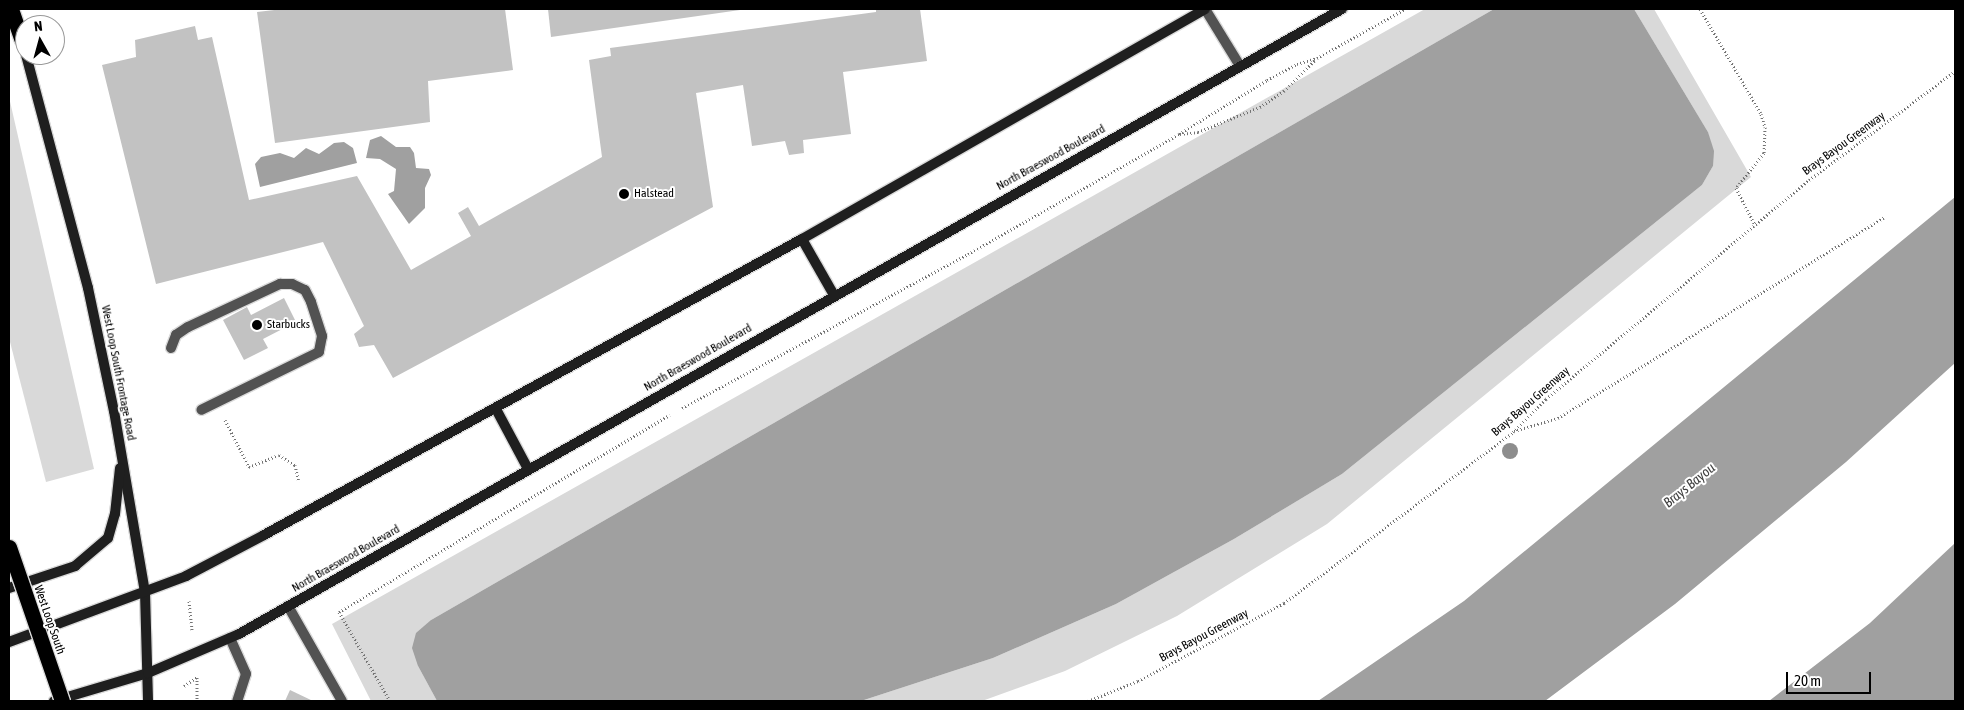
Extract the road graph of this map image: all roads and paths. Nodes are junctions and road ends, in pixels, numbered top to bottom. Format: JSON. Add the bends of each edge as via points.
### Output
{"nodes":[{"id":1,"x":10,"y":9,"type":"edge"},
{"id":2,"x":1205,"y":9,"type":"edge"},
{"id":3,"x":1342,"y":9,"type":"edge"},
{"id":4,"x":1405,"y":9,"type":"edge"},
{"id":5,"x":1700,"y":9,"type":"edge"},
{"id":6,"x":15,"y":23,"type":"edge"},
{"id":7,"x":1317,"y":58,"type":"junction"},
{"id":8,"x":28,"y":65,"type":"edge"},
{"id":9,"x":1240,"y":66,"type":"junction"},
{"id":10,"x":1955,"y":71,"type":"edge"},
{"id":11,"x":1179,"y":134,"type":"junction"},
{"id":12,"x":1885,"y":218,"type":"dead end"},
{"id":13,"x":1754,"y":225,"type":"junction"},
{"id":14,"x":802,"y":238,"type":"junction"},
{"id":15,"x":834,"y":295,"type":"junction"},
{"id":16,"x":171,"y":348,"type":"dead end"},
{"id":17,"x":216,"y":403,"type":"junction"},
{"id":18,"x":496,"y":409,"type":"junction"},
{"id":19,"x":201,"y":410,"type":"dead end"},
{"id":20,"x":1513,"y":432,"type":"junction"},
{"id":21,"x":121,"y":456,"type":"junction"},
{"id":22,"x":528,"y":469,"type":"junction"},
{"id":23,"x":298,"y":482,"type":"dead end"},
{"id":24,"x":9,"y":547,"type":"edge"},
{"id":25,"x":9,"y":588,"type":"edge"},
{"id":26,"x":145,"y":592,"type":"junction"},
{"id":27,"x":189,"y":601,"type":"dead end"},
{"id":28,"x":288,"y":606,"type":"junction"},
{"id":29,"x":192,"y":630,"type":"dead end"},
{"id":30,"x":230,"y":638,"type":"junction"},
{"id":31,"x":9,"y":642,"type":"edge"},
{"id":32,"x":148,"y":673,"type":"junction"},
{"id":33,"x":184,"y":686,"type":"dead end"},
{"id":34,"x":54,"y":701,"type":"edge"},
{"id":35,"x":62,"y":701,"type":"edge"},
{"id":36,"x":148,"y":701,"type":"edge"},
{"id":37,"x":197,"y":701,"type":"edge"},
{"id":38,"x":237,"y":701,"type":"edge"},
{"id":39,"x":342,"y":701,"type":"edge"},
{"id":40,"x":390,"y":701,"type":"edge"},
{"id":41,"x":1088,"y":701,"type":"edge"}],
"edges":[{"from":1,"to":6,"type":"highway"},
{"from":2,"to":9,"type":"street"},
{"from":2,"to":14,"type":"main road"},
{"from":3,"to":9,"type":"main road","name":"North Braeswood Boulevard"},
{"from":4,"to":7,"type":"path"},
{"from":5,"to":13,"type":"path","via":[[1761,114],[1764,153],[1736,188]]},
{"from":7,"to":11,"type":"path","via":[[1267,80]]},
{"from":7,"to":11,"type":"path","via":[[1284,91],[1260,107],[1198,132]]},
{"from":8,"to":21,"type":"main road","name":"West Loop South Frontage Road","via":[[88,288]]},
{"from":9,"to":15,"type":"main road","name":"North Braeswood Boulevard"},
{"from":10,"to":13,"type":"path","name":"Brays Bayou Greenway"},
{"from":11,"to":40,"type":"path","via":[[968,254],[676,412],[340,612]]},
{"from":12,"to":20,"type":"path","via":[[1558,418]]},
{"from":13,"to":20,"type":"path","name":"Brays Bayou Greenway","via":[[1546,399]]},
{"from":14,"to":15,"type":"main road"},
{"from":14,"to":18,"type":"main road"},
{"from":15,"to":22,"type":"main road","name":"North Braeswood Boulevard"},
{"from":16,"to":17,"type":"street","via":[[176,334],[280,284],[292,284],[304,290],[322,336],[319,352]]},
{"from":17,"to":19,"type":"street"},
{"from":17,"to":23,"type":"path","via":[[249,467],[279,455],[295,465]]},
{"from":18,"to":22,"type":"main road"},
{"from":18,"to":26,"type":"main road","via":[[256,540],[186,576]]},
{"from":20,"to":41,"type":"path","name":"Brays Bayou Greenway","via":[[1284,602],[1138,681]]},
{"from":21,"to":25,"type":"main road","via":[[115,514],[108,538],[75,566]]},
{"from":21,"to":26,"type":"main road","name":"West Loop South Frontage Road"},
{"from":22,"to":28,"type":"main road","name":"North Braeswood Boulevard"},
{"from":24,"to":35,"type":"highway","name":"West Loop South","bridge":true},
{"from":26,"to":31,"type":"main road"},
{"from":26,"to":32,"type":"main road","name":"West Loop South Frontage Road"},
{"from":27,"to":29,"type":"path"},
{"from":28,"to":30,"type":"main road","name":"North Braeswood Boulevard"},
{"from":28,"to":39,"type":"street"},
{"from":30,"to":32,"type":"main road","name":"North Braeswood Boulevard"},
{"from":30,"to":38,"type":"street","via":[[246,674]]},
{"from":32,"to":34,"type":"main road","name":"North Braeswood Boulevard"},
{"from":32,"to":36,"type":"main road","name":"West Loop South Frontage Road"},
{"from":33,"to":37,"type":"path","via":[[197,677]]}]}
